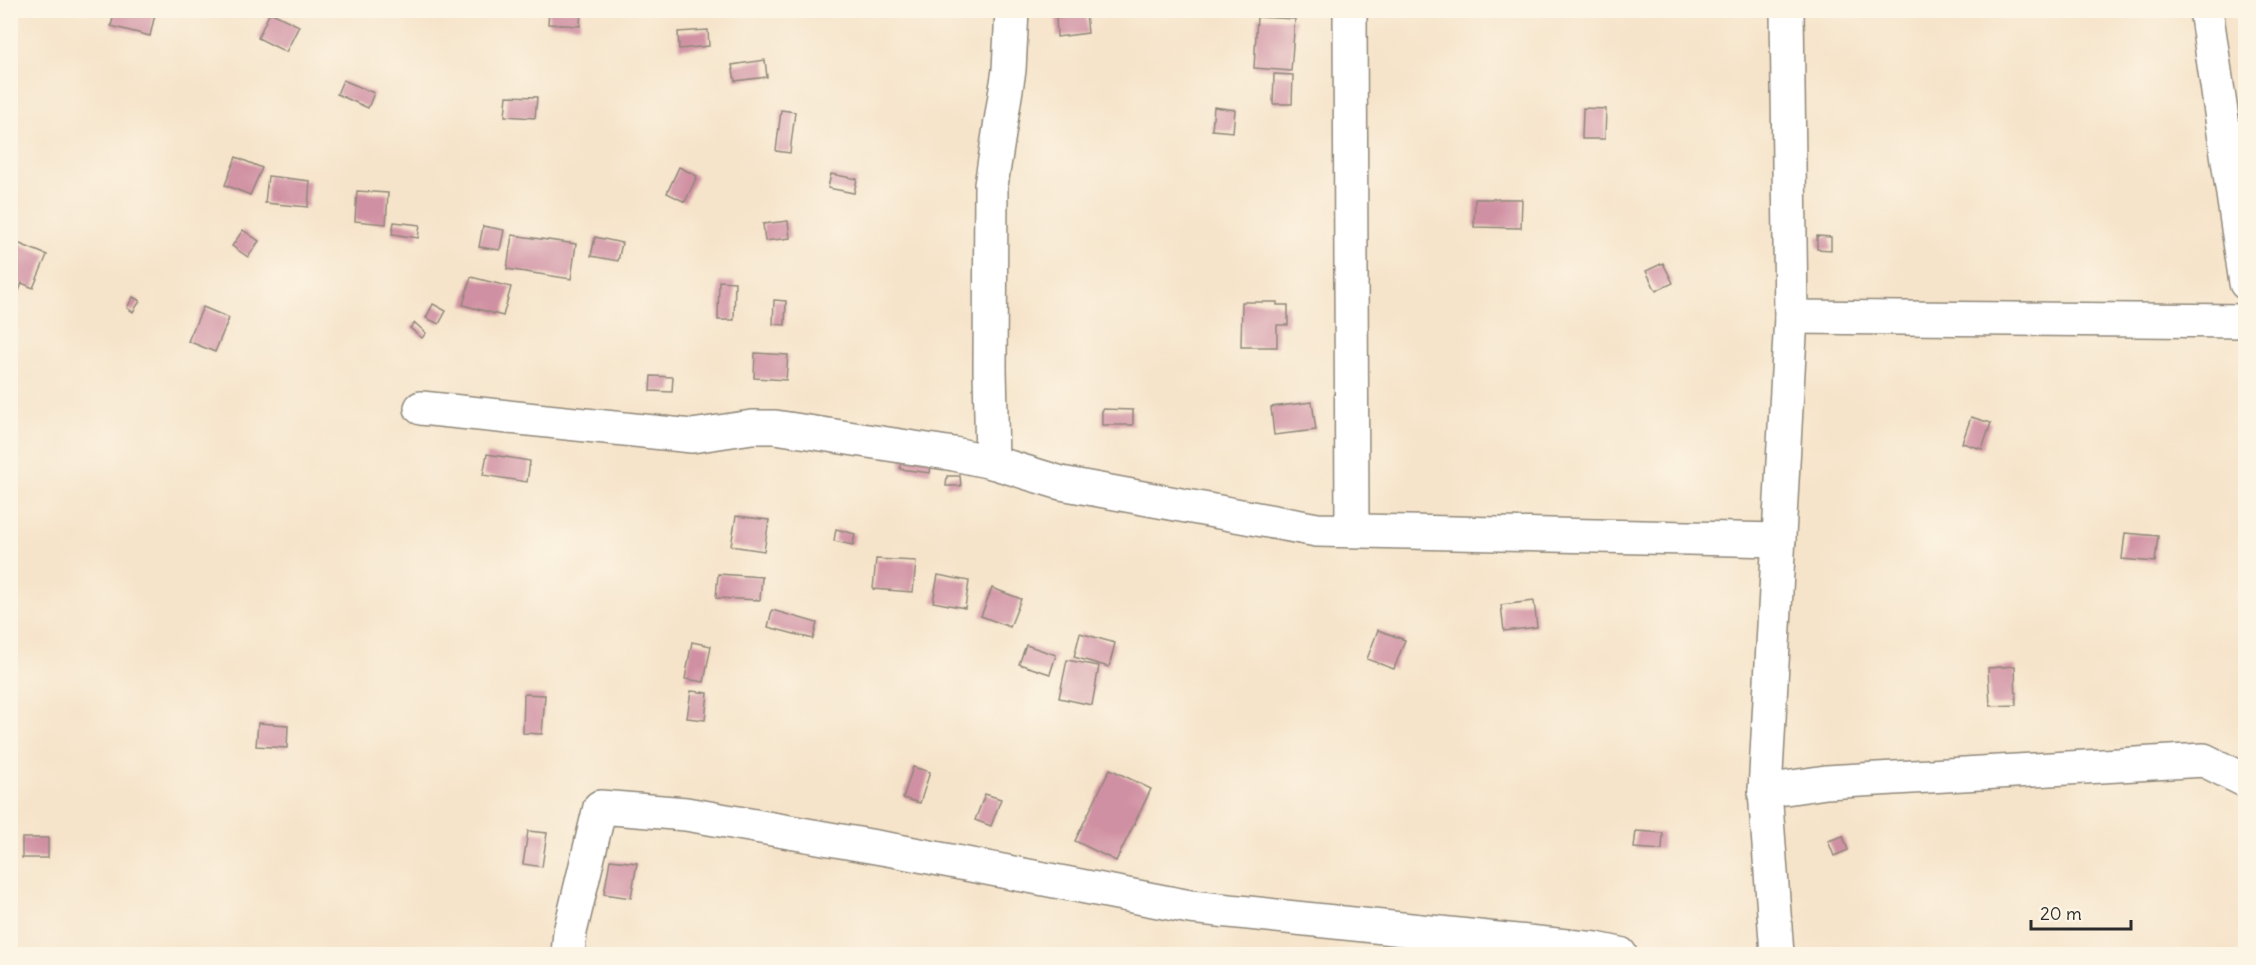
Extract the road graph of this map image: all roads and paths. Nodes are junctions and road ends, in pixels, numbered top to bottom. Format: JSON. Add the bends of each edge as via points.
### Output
{"nodes":[{"id":1,"x":1012,"y":10,"type":"edge"},
{"id":2,"x":1350,"y":10,"type":"edge"},
{"id":3,"x":1787,"y":10,"type":"edge"},
{"id":4,"x":2206,"y":10,"type":"edge"},
{"id":5,"x":2246,"y":284,"type":"edge"},
{"id":6,"x":1791,"y":317,"type":"junction"},
{"id":7,"x":2246,"y":321,"type":"edge"},
{"id":8,"x":421,"y":408,"type":"dead end"},
{"id":9,"x":992,"y":462,"type":"junction"},
{"id":10,"x":1352,"y":530,"type":"junction"},
{"id":11,"x":1779,"y":540,"type":"junction"},
{"id":12,"x":2246,"y":781,"type":"edge"},
{"id":13,"x":1765,"y":791,"type":"junction"},
{"id":14,"x":1604,"y":953,"type":"edge"},
{"id":15,"x":568,"y":954,"type":"edge"},
{"id":16,"x":1777,"y":954,"type":"edge"}],
"edges":[{"from":1,"to":9,"type":"street","via":[[1009,70],[991,185]]},
{"from":2,"to":10,"type":"street"},
{"from":3,"to":6,"type":"street"},
{"from":4,"to":5,"type":"street"},
{"from":6,"to":7,"type":"street"},
{"from":6,"to":11,"type":"street"},
{"from":8,"to":9,"type":"street","via":[[692,436],[775,427]]},
{"from":9,"to":10,"type":"street","via":[[1061,483],[1317,530]]},
{"from":10,"to":11,"type":"street"},
{"from":11,"to":13,"type":"street"},
{"from":12,"to":13,"type":"street","via":[[2204,760],[1826,782]]},
{"from":13,"to":16,"type":"street"},
{"from":14,"to":15,"type":"street","via":[[1190,906],[686,814],[600,807]]}]}
